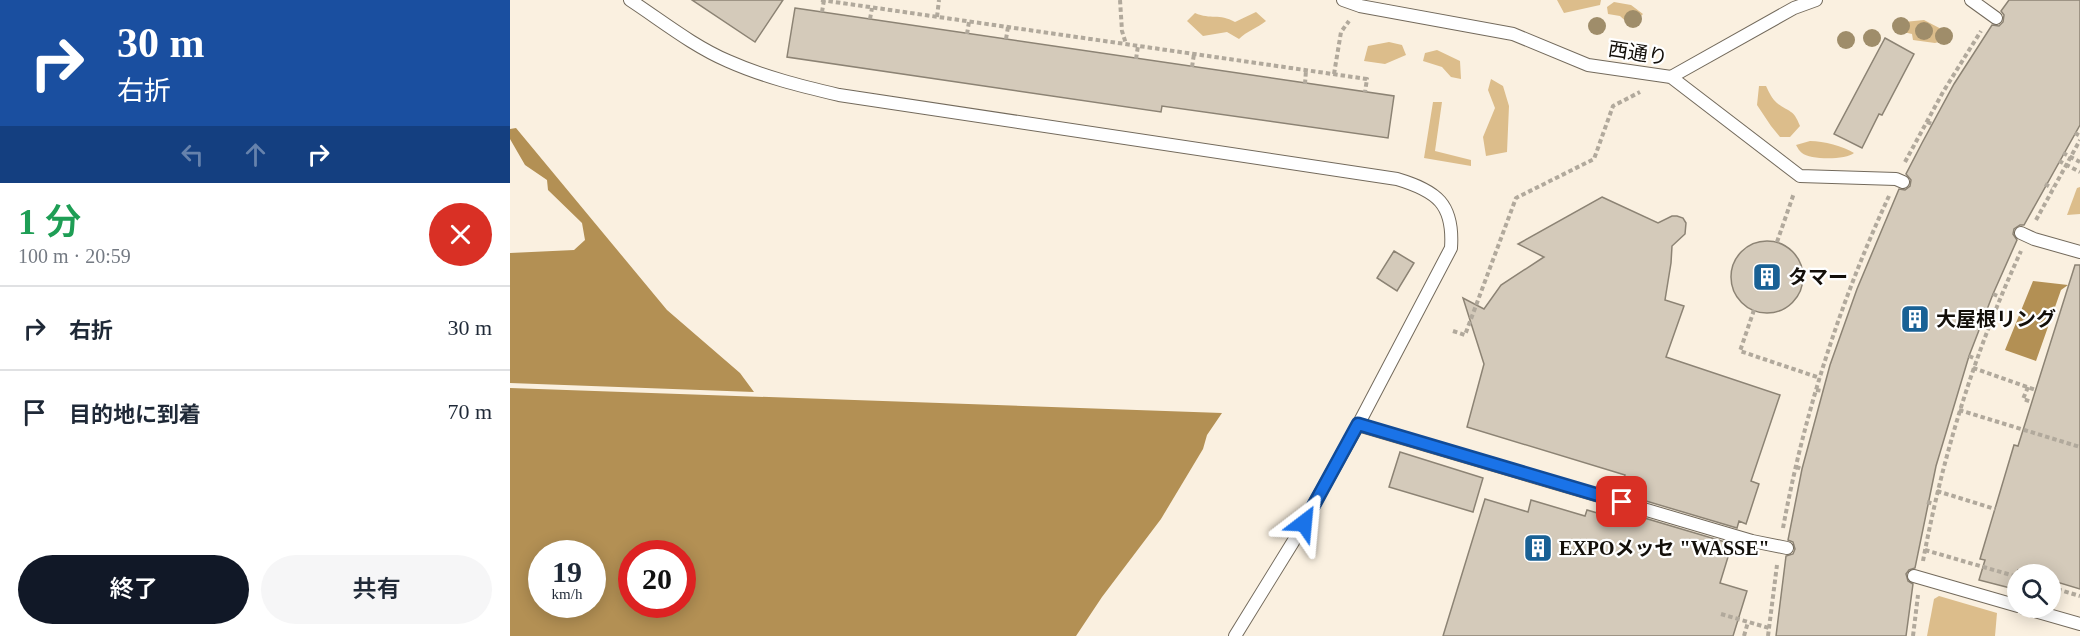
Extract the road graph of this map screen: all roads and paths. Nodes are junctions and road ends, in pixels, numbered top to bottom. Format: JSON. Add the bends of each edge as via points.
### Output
{"nodes":[{"id":1,"x":630,"y":0,"type":"edge"},
{"id":2,"x":823,"y":0,"type":"edge"},
{"id":3,"x":939,"y":0,"type":"edge"},
{"id":4,"x":1120,"y":0,"type":"edge"},
{"id":5,"x":1342,"y":0,"type":"edge"},
{"id":6,"x":1816,"y":0,"type":"edge"},
{"id":7,"x":1971,"y":0,"type":"edge"},
{"id":8,"x":1360,"y":6,"type":"junction"},
{"id":9,"x":872,"y":8,"type":"junction"},
{"id":10,"x":822,"y":12,"type":"dead end"},
{"id":11,"x":1994,"y":16,"type":"joint"},
{"id":12,"x":937,"y":17,"type":"junction"},
{"id":13,"x":870,"y":20,"type":"dead end"},
{"id":14,"x":969,"y":22,"type":"junction"},
{"id":15,"x":1008,"y":27,"type":"junction"},
{"id":16,"x":967,"y":34,"type":"dead end"},
{"id":17,"x":1006,"y":39,"type":"dead end"},
{"id":18,"x":1126,"y":44,"type":"junction"},
{"id":19,"x":1138,"y":46,"type":"junction"},
{"id":20,"x":1194,"y":54,"type":"junction"},
{"id":21,"x":1136,"y":59,"type":"dead end"},
{"id":22,"x":1961,"y":62,"type":"junction"},
{"id":23,"x":1966,"y":65,"type":"dead end"},
{"id":24,"x":1192,"y":67,"type":"dead end"},
{"id":25,"x":1306,"y":70,"type":"junction"},
{"id":26,"x":1334,"y":74,"type":"junction"},
{"id":27,"x":1671,"y":76,"type":"junction"},
{"id":28,"x":1305,"y":84,"type":"dead end"},
{"id":29,"x":1365,"y":92,"type":"dead end"},
{"id":30,"x":1927,"y":122,"type":"junction"},
{"id":31,"x":1932,"y":124,"type":"dead end"},
{"id":32,"x":2075,"y":133,"type":"dead end"},
{"id":33,"x":2080,"y":138,"type":"edge"},
{"id":34,"x":2063,"y":153,"type":"dead end"},
{"id":35,"x":2059,"y":160,"type":"dead end"},
{"id":36,"x":2080,"y":162,"type":"edge"},
{"id":37,"x":2080,"y":172,"type":"edge"},
{"id":38,"x":1800,"y":176,"type":"junction"},
{"id":39,"x":1900,"y":180,"type":"junction"},
{"id":40,"x":2045,"y":184,"type":"dead end"},
{"id":41,"x":2052,"y":188,"type":"junction"},
{"id":42,"x":2024,"y":235,"type":"junction"},
{"id":43,"x":1869,"y":240,"type":"junction"},
{"id":44,"x":1777,"y":242,"type":"dead end"},
{"id":45,"x":1875,"y":243,"type":"dead end"},
{"id":46,"x":2080,"y":252,"type":"edge"},
{"id":47,"x":1993,"y":294,"type":"dead end"},
{"id":48,"x":2000,"y":297,"type":"junction"},
{"id":49,"x":1754,"y":310,"type":"dead end"},
{"id":50,"x":1842,"y":310,"type":"junction"},
{"id":51,"x":1848,"y":313,"type":"dead end"},
{"id":52,"x":1453,"y":331,"type":"dead end"},
{"id":53,"x":1969,"y":356,"type":"dead end"},
{"id":54,"x":1976,"y":359,"type":"junction"},
{"id":55,"x":1973,"y":368,"type":"junction"},
{"id":56,"x":1820,"y":378,"type":"junction"},
{"id":57,"x":2028,"y":387,"type":"junction"},
{"id":58,"x":1816,"y":390,"type":"junction"},
{"id":59,"x":2036,"y":390,"type":"dead end"},
{"id":60,"x":1822,"y":391,"type":"dead end"},
{"id":61,"x":2032,"y":402,"type":"dead end"},
{"id":62,"x":1959,"y":410,"type":"junction"},
{"id":63,"x":1358,"y":424,"type":"junction"},
{"id":64,"x":1946,"y":429,"type":"dead end"},
{"id":65,"x":1953,"y":432,"type":"junction"},
{"id":66,"x":2080,"y":447,"type":"edge"},
{"id":67,"x":1796,"y":467,"type":"junction"},
{"id":68,"x":1802,"y":469,"type":"dead end"},
{"id":69,"x":1937,"y":491,"type":"junction"},
{"id":70,"x":1927,"y":502,"type":"dead end"},
{"id":71,"x":1934,"y":504,"type":"junction"},
{"id":72,"x":1995,"y":509,"type":"dead end"},
{"id":73,"x":1784,"y":548,"type":"junction"},
{"id":74,"x":1925,"y":550,"type":"junction"},
{"id":75,"x":2007,"y":574,"type":"edge"},
{"id":76,"x":1917,"y":577,"type":"junction"},
{"id":77,"x":2061,"y":590,"type":"edge"},
{"id":78,"x":2080,"y":596,"type":"edge"},
{"id":79,"x":2007,"y":603,"type":"edge"},
{"id":80,"x":1721,"y":614,"type":"dead end"},
{"id":81,"x":2059,"y":618,"type":"edge"},
{"id":82,"x":1748,"y":622,"type":"junction"},
{"id":83,"x":2080,"y":624,"type":"edge"},
{"id":84,"x":1769,"y":628,"type":"junction"},
{"id":85,"x":1235,"y":636,"type":"edge"},
{"id":86,"x":1744,"y":636,"type":"edge"},
{"id":87,"x":1768,"y":636,"type":"edge"},
{"id":88,"x":1913,"y":636,"type":"edge"}],
"edges":[{"from":1,"to":63,"type":"lane","via":[[726,60],[777,80],[839,95],[1419,185],[1436,196],[1448,211],[1453,228],[1451,248]]},
{"from":2,"to":9,"type":"path"},
{"from":2,"to":10,"type":"path"},
{"from":3,"to":12,"type":"path"},
{"from":4,"to":18,"type":"path"},
{"from":5,"to":8,"type":"lane","name":"西通り"},
{"from":6,"to":27,"type":"lane","via":[[1794,8]]},
{"from":7,"to":11,"type":"lane"},
{"from":8,"to":26,"type":"path","via":[[1341,32]]},
{"from":8,"to":27,"type":"lane","name":"西通り","via":[[1513,34],[1588,65]]},
{"from":9,"to":12,"type":"path"},
{"from":9,"to":13,"type":"path"},
{"from":11,"to":22,"type":"path"},
{"from":12,"to":14,"type":"path"},
{"from":14,"to":15,"type":"path"},
{"from":14,"to":16,"type":"path"},
{"from":15,"to":17,"type":"path"},
{"from":15,"to":18,"type":"path"},
{"from":18,"to":19,"type":"path"},
{"from":19,"to":20,"type":"path"},
{"from":19,"to":21,"type":"path"},
{"from":20,"to":24,"type":"path"},
{"from":20,"to":25,"type":"path"},
{"from":22,"to":23,"type":"path"},
{"from":22,"to":30,"type":"path"},
{"from":25,"to":26,"type":"path"},
{"from":25,"to":28,"type":"path"},
{"from":26,"to":29,"type":"path","via":[[1367,79]]},
{"from":27,"to":38,"type":"lane","name":"西通り"},
{"from":27,"to":52,"type":"path","via":[[1613,106],[1594,159],[1516,198],[1465,335]]},
{"from":30,"to":31,"type":"path"},
{"from":30,"to":39,"type":"path"},
{"from":32,"to":33,"type":"path"},
{"from":33,"to":41,"type":"path"},
{"from":34,"to":36,"type":"path","bridge":true},
{"from":35,"to":37,"type":"path","bridge":true},
{"from":38,"to":39,"type":"lane"},
{"from":38,"to":44,"type":"path"},
{"from":39,"to":43,"type":"path"},
{"from":40,"to":41,"type":"path"},
{"from":41,"to":42,"type":"path"},
{"from":42,"to":46,"type":"lane"},
{"from":42,"to":48,"type":"path"},
{"from":43,"to":45,"type":"path"},
{"from":43,"to":50,"type":"path"},
{"from":47,"to":48,"type":"path"},
{"from":48,"to":54,"type":"path"},
{"from":49,"to":56,"type":"path","via":[[1740,351]]},
{"from":50,"to":51,"type":"path"},
{"from":50,"to":56,"type":"path"},
{"from":53,"to":54,"type":"path"},
{"from":54,"to":55,"type":"path"},
{"from":55,"to":57,"type":"path"},
{"from":55,"to":62,"type":"path"},
{"from":56,"to":58,"type":"path"},
{"from":57,"to":59,"type":"path"},
{"from":57,"to":61,"type":"path","via":[[2023,399]]},
{"from":58,"to":60,"type":"path"},
{"from":58,"to":67,"type":"path"},
{"from":62,"to":65,"type":"path"},
{"from":62,"to":66,"type":"path"},
{"from":63,"to":73,"type":"lane"},
{"from":63,"to":85,"type":"lane"},
{"from":64,"to":65,"type":"path"},
{"from":65,"to":69,"type":"path"},
{"from":67,"to":68,"type":"path"},
{"from":67,"to":73,"type":"path"},
{"from":69,"to":71,"type":"path"},
{"from":69,"to":72,"type":"path"},
{"from":70,"to":71,"type":"path"},
{"from":71,"to":74,"type":"path"},
{"from":73,"to":84,"type":"path"},
{"from":74,"to":75,"type":"path"},
{"from":74,"to":76,"type":"path"},
{"from":76,"to":79,"type":"lane"},
{"from":76,"to":88,"type":"path"},
{"from":77,"to":78,"type":"path"},
{"from":80,"to":82,"type":"path"},
{"from":81,"to":83,"type":"lane"},
{"from":82,"to":84,"type":"path"},
{"from":82,"to":86,"type":"path"},
{"from":84,"to":87,"type":"path"}]}
